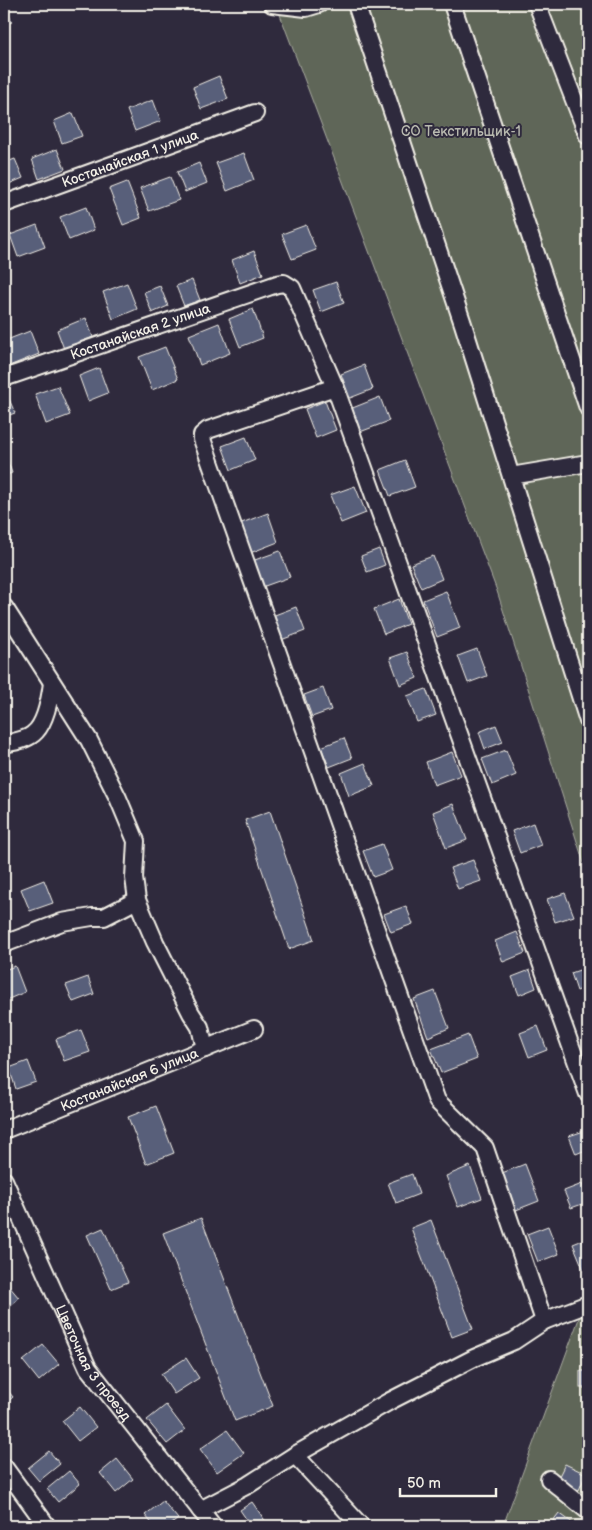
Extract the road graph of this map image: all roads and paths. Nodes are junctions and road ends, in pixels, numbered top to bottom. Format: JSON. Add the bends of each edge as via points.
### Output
{"nodes":[{"id":1,"x":272,"y":4,"type":"edge"},
{"id":2,"x":319,"y":4,"type":"edge"},
{"id":3,"x":356,"y":4,"type":"edge"},
{"id":4,"x":452,"y":4,"type":"edge"},
{"id":5,"x":537,"y":4,"type":"edge"},
{"id":6,"x":254,"y":113,"type":"dead end"},
{"id":7,"x":588,"y":136,"type":"edge"},
{"id":8,"x":4,"y":204,"type":"edge"},
{"id":9,"x":4,"y":378,"type":"edge"},
{"id":10,"x":335,"y":387,"type":"junction"},
{"id":11,"x":588,"y":408,"type":"edge"},
{"id":12,"x":588,"y":463,"type":"edge"},
{"id":13,"x":511,"y":476,"type":"junction"},
{"id":14,"x":4,"y":607,"type":"edge"},
{"id":15,"x":52,"y":683,"type":"junction"},
{"id":16,"x":588,"y":720,"type":"edge"},
{"id":17,"x":4,"y":744,"type":"edge"},
{"id":18,"x":137,"y":900,"type":"junction"},
{"id":19,"x":4,"y":944,"type":"edge"},
{"id":20,"x":254,"y":1029,"type":"dead end"},
{"id":21,"x":206,"y":1048,"type":"junction"},
{"id":22,"x":588,"y":1094,"type":"edge"},
{"id":23,"x":4,"y":1130,"type":"edge"},
{"id":24,"x":4,"y":1180,"type":"edge"},
{"id":25,"x":588,"y":1304,"type":"edge"},
{"id":26,"x":544,"y":1321,"type":"junction"},
{"id":27,"x":295,"y":1455,"type":"junction"},
{"id":28,"x":4,"y":1467,"type":"edge"},
{"id":29,"x":549,"y":1479,"type":"dead end"},
{"id":30,"x":200,"y":1510,"type":"junction"},
{"id":31,"x":588,"y":1510,"type":"edge"},
{"id":32,"x":588,"y":1522,"type":"edge"},
{"id":33,"x":47,"y":1526,"type":"edge"},
{"id":34,"x":213,"y":1526,"type":"edge"},
{"id":35,"x":361,"y":1526,"type":"edge"},
{"id":36,"x":588,"y":1526,"type":"edge"}],
"edges":[{"from":1,"to":2,"type":"street","via":[[306,8]]},
{"from":3,"to":13,"type":"street"},
{"from":4,"to":11,"type":"street"},
{"from":5,"to":7,"type":"street"},
{"from":6,"to":8,"type":"street","name":"Костанайская 1 улица"},
{"from":9,"to":10,"type":"street","name":"Костанайская 2 улица","via":[[284,283],[292,288]]},
{"from":10,"to":22,"type":"street"},
{"from":10,"to":26,"type":"street","via":[[208,430],[202,435],[202,440],[437,1101],[485,1148]]},
{"from":12,"to":13,"type":"street"},
{"from":13,"to":16,"type":"street"},
{"from":14,"to":15,"type":"street"},
{"from":15,"to":17,"type":"street","via":[[44,718],[34,734]]},
{"from":15,"to":18,"type":"street","via":[[90,740],[136,841],[134,878]]},
{"from":18,"to":19,"type":"street","via":[[104,917],[62,922]]},
{"from":18,"to":21,"type":"street","via":[[155,942],[200,1027]]},
{"from":20,"to":21,"type":"street","name":"Костанайская 6 улица"},
{"from":21,"to":23,"type":"street","name":"Костанайская 6 улица"},
{"from":24,"to":30,"type":"street","name":"Цветочная 3 проезд","via":[[88,1368]]},
{"from":25,"to":26,"type":"street"},
{"from":26,"to":27,"type":"street","via":[[514,1341],[474,1358]]},
{"from":27,"to":30,"type":"street"},
{"from":27,"to":35,"type":"street"},
{"from":28,"to":33,"type":"street"},
{"from":29,"to":31,"type":"street"},
{"from":30,"to":34,"type":"street","name":"Цветочная 3 проезд"},
{"from":32,"to":36,"type":"street"}]}
